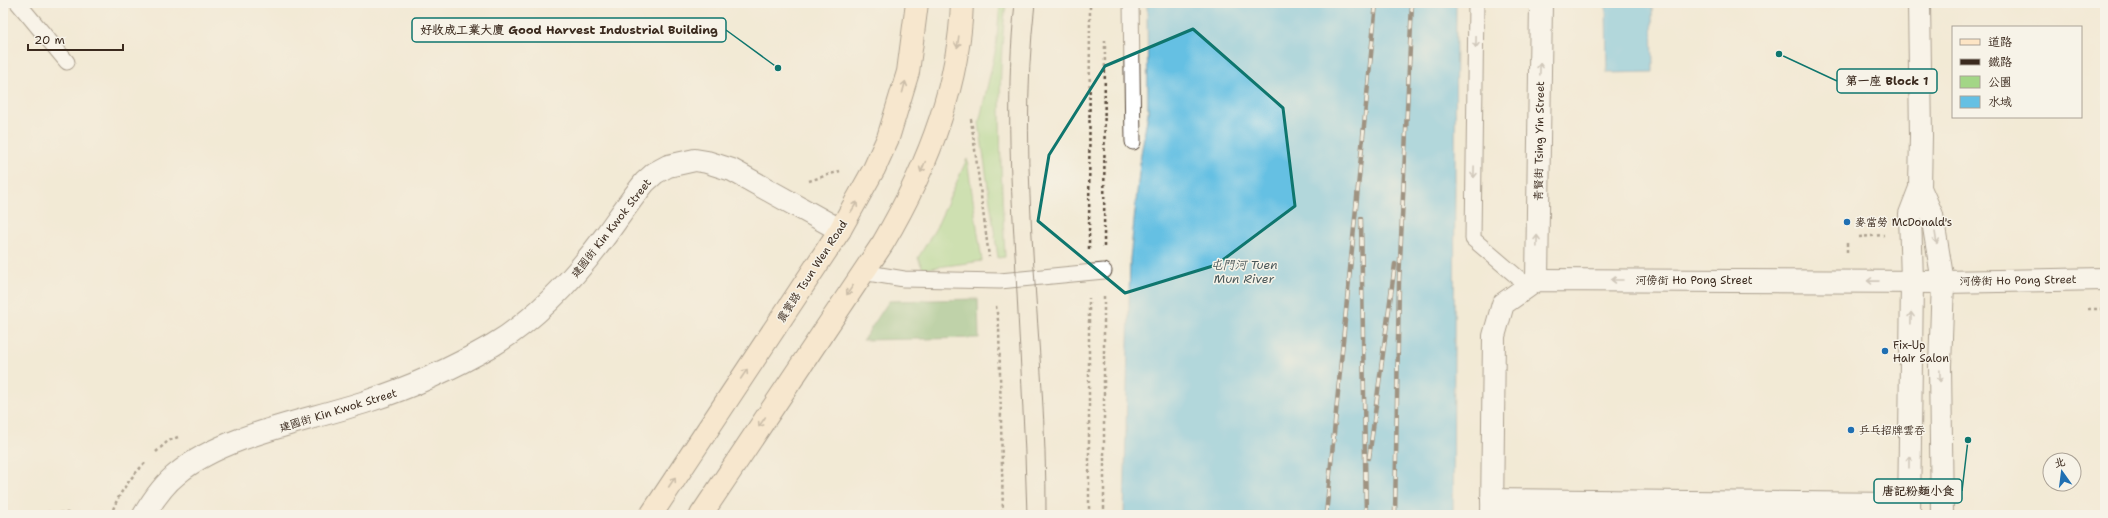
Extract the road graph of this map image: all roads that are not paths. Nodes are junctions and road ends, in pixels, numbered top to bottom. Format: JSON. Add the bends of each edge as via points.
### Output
{"nodes":[{"id":1,"x":18,"y":3,"type":"edge"},
{"id":2,"x":917,"y":3,"type":"edge"},
{"id":3,"x":962,"y":3,"type":"edge"},
{"id":4,"x":1131,"y":3,"type":"edge"},
{"id":5,"x":1476,"y":3,"type":"edge"},
{"id":6,"x":1541,"y":3,"type":"edge"},
{"id":7,"x":1919,"y":3,"type":"edge"},
{"id":8,"x":67,"y":62,"type":"dead end"},
{"id":9,"x":1132,"y":142,"type":"dead end"},
{"id":10,"x":1920,"y":188,"type":"junction"},
{"id":11,"x":840,"y":230,"type":"junction"},
{"id":12,"x":862,"y":272,"type":"junction"},
{"id":13,"x":1097,"y":272,"type":"road end"},
{"id":14,"x":2105,"y":279,"type":"edge"},
{"id":15,"x":1912,"y":281,"type":"junction"},
{"id":16,"x":1943,"y":282,"type":"junction"},
{"id":17,"x":1532,"y":283,"type":"junction"},
{"id":18,"x":1492,"y":508,"type":"edge"},
{"id":19,"x":1904,"y":510,"type":"edge"},
{"id":20,"x":144,"y":515,"type":"edge"},
{"id":21,"x":651,"y":515,"type":"edge"},
{"id":22,"x":700,"y":515,"type":"edge"},
{"id":23,"x":1942,"y":515,"type":"edge"}],
"edges":[{"from":1,"to":8,"type":"lane"},
{"from":11,"to":2,"type":"main road","name":"震寰路 Tsun Wen Road","one_way":true,"via":[[858,200],[888,138],[908,72]]},
{"from":3,"to":12,"type":"main road","one_way":true,"via":[[952,78],[932,146],[901,212]]},
{"from":4,"to":9,"type":"lane"},
{"from":5,"to":17,"type":"lane","one_way":true,"via":[[1473,239]]},
{"from":17,"to":6,"type":"street","name":"青賢街 Tsing Yin Street","one_way":true},
{"from":7,"to":10,"type":"street"},
{"from":10,"to":15,"type":"street","via":[[1910,214]]},
{"from":10,"to":16,"type":"street","one_way":true,"via":[[1932,215]]},
{"from":11,"to":20,"type":"street","name":"建國街 Kin Kwok Street","via":[[720,165],[695,160],[668,166],[645,182],[564,286],[526,321],[495,344],[401,390],[265,432],[208,453],[164,486]]},
{"from":21,"to":11,"type":"main road","name":"震寰路 Tsun Wen Road","one_way":true},
{"from":12,"to":13,"type":"lane","via":[[904,279],[993,281]]},
{"from":12,"to":22,"type":"main road","one_way":true},
{"from":14,"to":16,"type":"street","name":"河傍街 Ho Pong Street"},
{"from":15,"to":16,"type":"street","name":"河傍街 Ho Pong Street"},
{"from":15,"to":17,"type":"street","name":"河傍街 Ho Pong Street","one_way":true},
{"from":19,"to":15,"type":"street","one_way":true},
{"from":16,"to":23,"type":"street","one_way":true,"via":[[1940,366]]},
{"from":17,"to":18,"type":"street","via":[[1503,304],[1494,336]]},
{"from":18,"to":19,"type":"street"}]}
